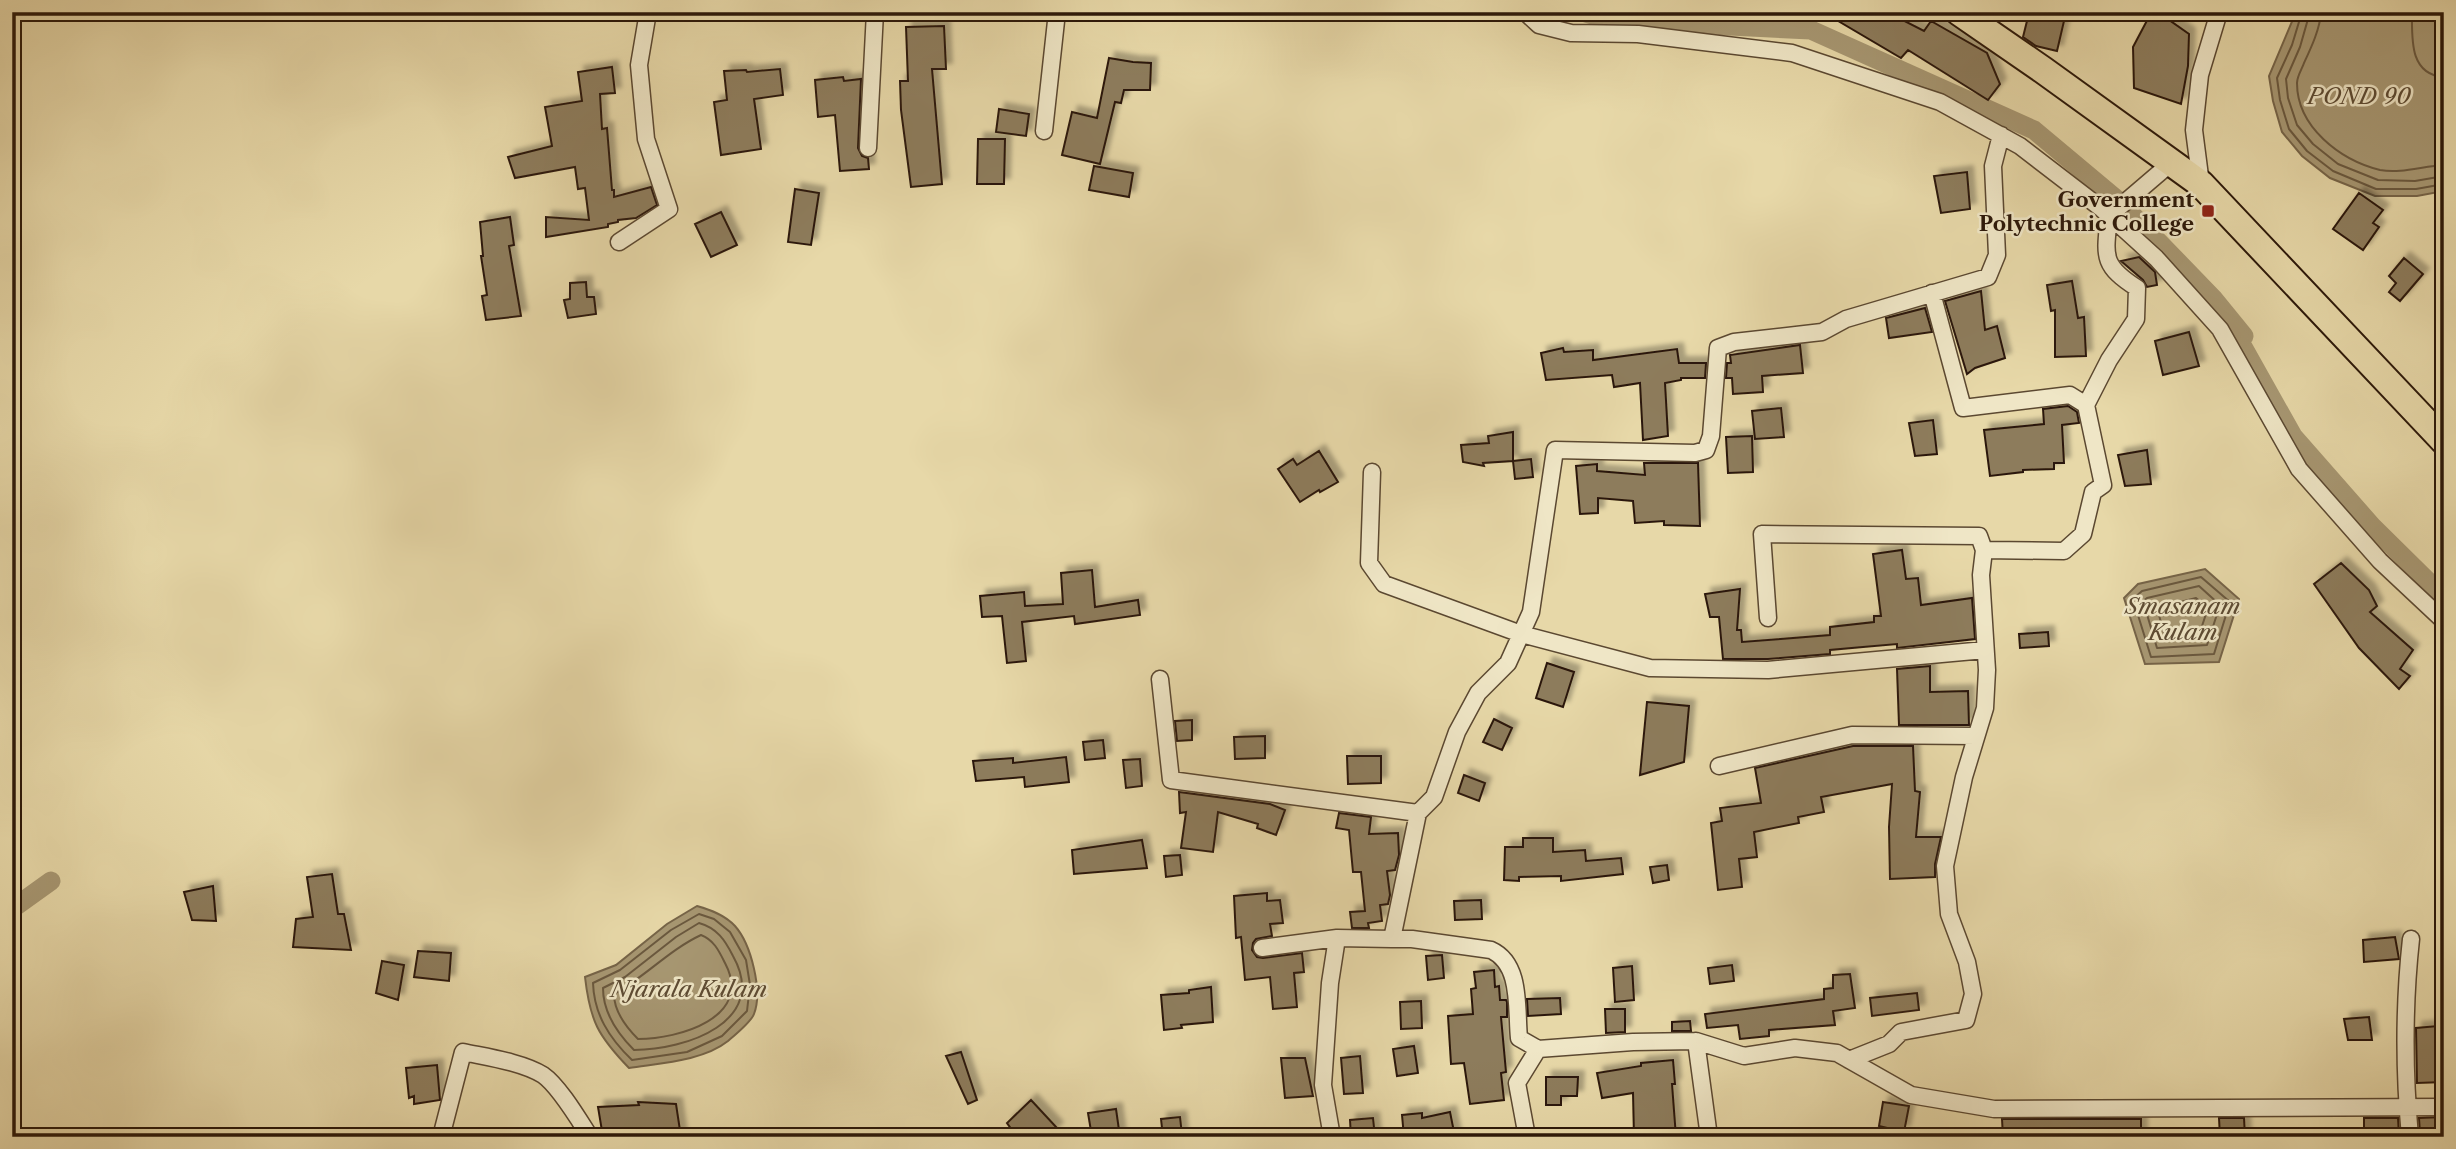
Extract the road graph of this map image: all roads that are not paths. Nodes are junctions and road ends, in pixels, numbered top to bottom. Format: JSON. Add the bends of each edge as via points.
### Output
{"nodes":[{"id":1,"x":648,"y":12,"type":"edge"},
{"id":2,"x":875,"y":12,"type":"edge"},
{"id":3,"x":1056,"y":12,"type":"edge"},
{"id":4,"x":1525,"y":12,"type":"edge"},
{"id":5,"x":1959,"y":12,"type":"edge"},
{"id":6,"x":2219,"y":12,"type":"edge"},
{"id":7,"x":1044,"y":131,"type":"dead end"},
{"id":8,"x":2001,"y":135,"type":"junction"},
{"id":9,"x":868,"y":148,"type":"dead end"},
{"id":10,"x":2171,"y":163,"type":"junction"},
{"id":11,"x":2201,"y":184,"type":"junction"},
{"id":12,"x":2109,"y":216,"type":"junction"},
{"id":13,"x":619,"y":242,"type":"dead end"},
{"id":14,"x":1932,"y":293,"type":"junction"},
{"id":15,"x":2086,"y":405,"type":"junction"},
{"id":16,"x":2444,"y":441,"type":"edge"},
{"id":17,"x":1372,"y":472,"type":"dead end"},
{"id":18,"x":1984,"y":550,"type":"junction"},
{"id":19,"x":1769,"y":618,"type":"dead end"},
{"id":20,"x":2444,"y":621,"type":"edge"},
{"id":21,"x":1521,"y":634,"type":"junction"},
{"id":22,"x":1985,"y":650,"type":"junction"},
{"id":23,"x":1160,"y":679,"type":"dead end"},
{"id":24,"x":1976,"y":736,"type":"junction"},
{"id":25,"x":1719,"y":766,"type":"dead end"},
{"id":26,"x":1419,"y":813,"type":"junction"},
{"id":27,"x":1337,"y":938,"type":"junction"},
{"id":28,"x":1392,"y":939,"type":"junction"},
{"id":29,"x":2411,"y":939,"type":"dead end"},
{"id":30,"x":1262,"y":948,"type":"dead end"},
{"id":31,"x":1696,"y":1041,"type":"junction"},
{"id":32,"x":1538,"y":1049,"type":"junction"},
{"id":33,"x":1849,"y":1060,"type":"junction"},
{"id":34,"x":2444,"y":1107,"type":"edge"},
{"id":35,"x":2407,"y":1108,"type":"junction"},
{"id":36,"x":441,"y":1137,"type":"edge"},
{"id":37,"x":590,"y":1137,"type":"edge"},
{"id":38,"x":1332,"y":1137,"type":"edge"},
{"id":39,"x":1527,"y":1137,"type":"edge"},
{"id":40,"x":1709,"y":1137,"type":"edge"},
{"id":41,"x":2410,"y":1137,"type":"edge"}],
"edges":[{"from":1,"to":13,"type":"street","via":[[639,65],[641,90],[646,139],[668,209]]},
{"from":2,"to":9,"type":"street"},
{"from":3,"to":7,"type":"street"},
{"from":4,"to":8,"type":"street","via":[[1539,25],[1571,33],[1638,34],[1792,53],[1940,102]]},
{"from":5,"to":10,"type":"main road"},
{"from":6,"to":11,"type":"street","via":[[2200,75],[2195,117]]},
{"from":8,"to":12,"type":"street"},
{"from":8,"to":14,"type":"street","via":[[1993,166],[1997,256],[1988,277]]},
{"from":10,"to":11,"type":"main road"},
{"from":10,"to":12,"type":"street"},
{"from":11,"to":16,"type":"main road"},
{"from":12,"to":15,"type":"street","via":[[2108,260],[2118,276],[2137,288],[2136,319]]},
{"from":12,"to":20,"type":"street","via":[[2156,258],[2220,330],[2299,469],[2380,561]]},
{"from":14,"to":15,"type":"street","via":[[1963,408],[2070,395]]},
{"from":14,"to":21,"type":"street","via":[[1846,319],[1822,332],[1718,348],[1706,450],[1555,450],[1531,611]]},
{"from":15,"to":18,"type":"street","via":[[2103,485],[2093,492],[2083,534],[2064,551]]},
{"from":17,"to":21,"type":"street","via":[[1369,563],[1384,584]]},
{"from":18,"to":19,"type":"street","via":[[1979,536],[1762,534]]},
{"from":18,"to":22,"type":"street","via":[[1980,575]]},
{"from":21,"to":22,"type":"street","via":[[1650,668],[1768,670]]},
{"from":21,"to":26,"type":"street","via":[[1508,663],[1478,693],[1457,732],[1434,797]]},
{"from":22,"to":24,"type":"street","via":[[1985,708]]},
{"from":23,"to":26,"type":"street","via":[[1171,780]]},
{"from":24,"to":25,"type":"street","via":[[1852,735]]},
{"from":24,"to":33,"type":"street","via":[[1945,866],[1950,914],[1967,962],[1972,994],[1966,1020],[1900,1032],[1889,1044]]},
{"from":26,"to":28,"type":"street"},
{"from":27,"to":28,"type":"street"},
{"from":27,"to":30,"type":"street"},
{"from":27,"to":38,"type":"street","via":[[1323,1084]]},
{"from":28,"to":32,"type":"street","via":[[1500,954],[1513,973],[1519,1038]]},
{"from":29,"to":35,"type":"street"},
{"from":31,"to":32,"type":"street"},
{"from":31,"to":33,"type":"street","via":[[1744,1056],[1795,1048],[1837,1053]]},
{"from":31,"to":40,"type":"street"},
{"from":32,"to":39,"type":"street","via":[[1517,1083]]},
{"from":33,"to":35,"type":"street","via":[[1911,1095],[1994,1109]]},
{"from":34,"to":35,"type":"street"},
{"from":35,"to":41,"type":"street"},
{"from":36,"to":37,"type":"street","via":[[463,1052],[502,1059],[543,1076]]}]}
